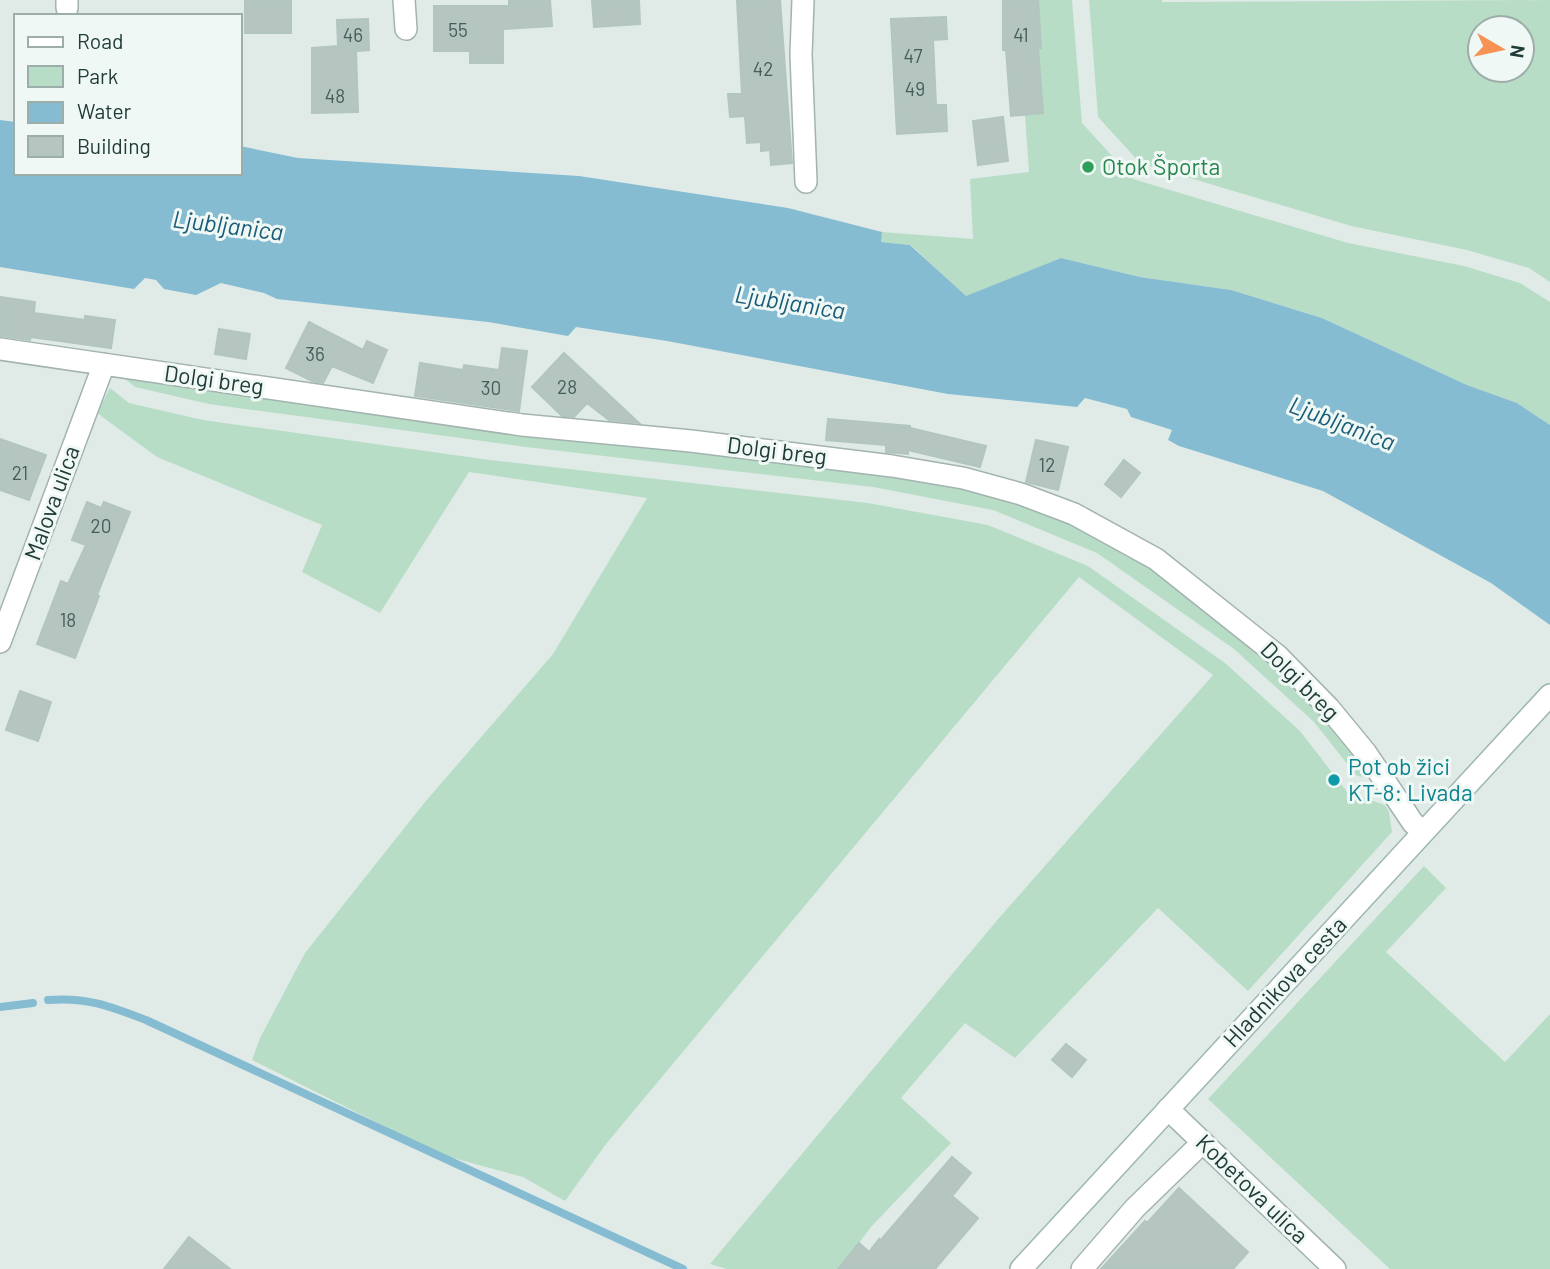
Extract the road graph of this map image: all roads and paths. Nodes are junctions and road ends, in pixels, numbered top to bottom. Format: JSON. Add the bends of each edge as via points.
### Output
{"nodes":[{"id":1,"x":404,"y":0,"type":"edge"},
{"id":2,"x":803,"y":0,"type":"edge"},
{"id":3,"x":406,"y":29,"type":"dead end"},
{"id":4,"x":806,"y":182,"type":"dead end"},
{"id":5,"x":0,"y":349,"type":"edge"},
{"id":6,"x":104,"y":364,"type":"junction"},
{"id":7,"x":0,"y":642,"type":"edge"},
{"id":8,"x":1550,"y":695,"type":"edge"},
{"id":9,"x":1423,"y":832,"type":"junction"},
{"id":10,"x":1168,"y":1109,"type":"junction"},
{"id":11,"x":1203,"y":1142,"type":"junction"},
{"id":12,"x":1021,"y":1269,"type":"edge"},
{"id":13,"x":1082,"y":1269,"type":"edge"},
{"id":14,"x":1335,"y":1269,"type":"edge"}],
"edges":[{"from":1,"to":3,"type":"street"},
{"from":2,"to":4,"type":"street"},
{"from":5,"to":6,"type":"street","name":"Dolgi breg"},
{"from":6,"to":7,"type":"street","name":"Malova ulica"},
{"from":6,"to":9,"type":"street","name":"Dolgi breg","via":[[522,425],[892,466],[1021,494],[1074,514],[1156,559],[1278,656],[1366,752]]},
{"from":8,"to":9,"type":"street","name":"Hladnikova cesta"},
{"from":9,"to":10,"type":"street","name":"Hladnikova cesta"},
{"from":10,"to":11,"type":"street","name":"Kobetova ulica"},
{"from":10,"to":12,"type":"street","name":"Hladnikova cesta"},
{"from":11,"to":13,"type":"street","via":[[1135,1208]]},
{"from":11,"to":14,"type":"street","name":"Kobetova ulica"}]}
